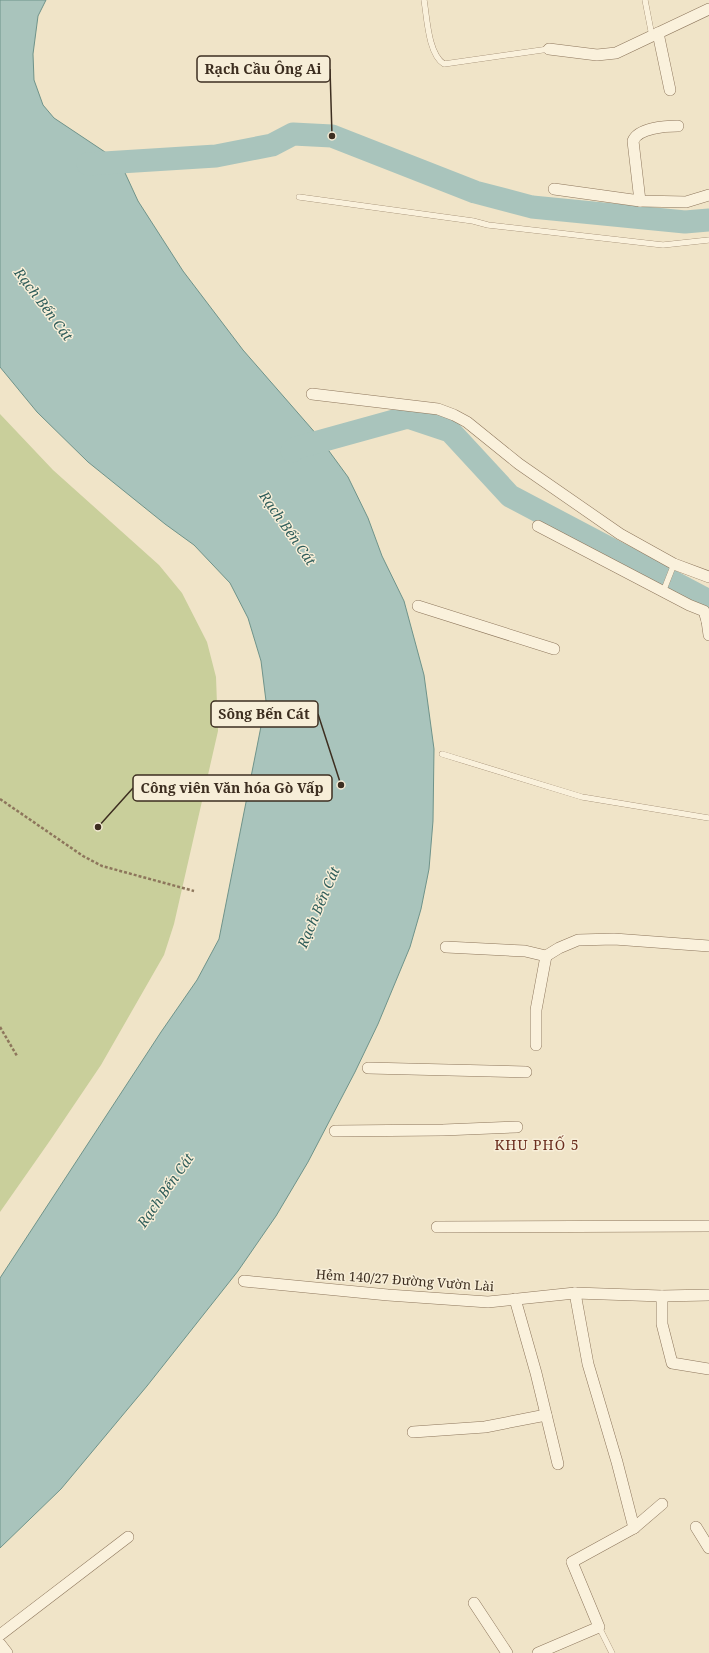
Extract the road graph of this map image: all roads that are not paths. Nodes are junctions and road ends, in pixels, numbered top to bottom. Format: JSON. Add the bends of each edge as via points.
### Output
{"nodes":[{"id":1,"x":424,"y":0,"type":"edge"},
{"id":2,"x":645,"y":0,"type":"edge"},
{"id":3,"x":709,"y":9,"type":"edge"},
{"id":4,"x":655,"y":34,"type":"junction"},
{"id":5,"x":550,"y":49,"type":"joint"},
{"id":6,"x":670,"y":90,"type":"dead end"},
{"id":7,"x":678,"y":126,"type":"dead end"},
{"id":8,"x":554,"y":189,"type":"dead end"},
{"id":9,"x":709,"y":195,"type":"edge"},
{"id":10,"x":299,"y":197,"type":"dead end"},
{"id":11,"x":640,"y":201,"type":"junction"},
{"id":12,"x":709,"y":240,"type":"edge"},
{"id":13,"x":312,"y":394,"type":"dead end"},
{"id":14,"x":538,"y":526,"type":"dead end"},
{"id":15,"x":674,"y":566,"type":"junction"},
{"id":16,"x":709,"y":577,"type":"edge"},
{"id":17,"x":664,"y":589,"type":"junction"},
{"id":18,"x":418,"y":606,"type":"dead end"},
{"id":19,"x":708,"y":621,"type":"edge"},
{"id":20,"x":709,"y":635,"type":"edge"},
{"id":21,"x":554,"y":649,"type":"dead end"},
{"id":22,"x":442,"y":754,"type":"dead end"},
{"id":23,"x":709,"y":818,"type":"edge"},
{"id":24,"x":709,"y":946,"type":"edge"},
{"id":25,"x":446,"y":947,"type":"dead end"},
{"id":26,"x":546,"y":956,"type":"junction"},
{"id":27,"x":536,"y":1045,"type":"dead end"},
{"id":28,"x":368,"y":1068,"type":"dead end"},
{"id":29,"x":526,"y":1072,"type":"dead end"},
{"id":30,"x":517,"y":1127,"type":"dead end"},
{"id":31,"x":335,"y":1131,"type":"dead end"},
{"id":32,"x":709,"y":1226,"type":"edge"},
{"id":33,"x":437,"y":1227,"type":"dead end"},
{"id":34,"x":244,"y":1281,"type":"dead end"},
{"id":35,"x":575,"y":1293,"type":"junction"},
{"id":36,"x":709,"y":1295,"type":"edge"},
{"id":37,"x":662,"y":1296,"type":"junction"},
{"id":38,"x":515,"y":1299,"type":"junction"},
{"id":39,"x":709,"y":1369,"type":"edge"},
{"id":40,"x":546,"y":1415,"type":"junction"},
{"id":41,"x":413,"y":1432,"type":"dead end"},
{"id":42,"x":558,"y":1464,"type":"dead end"},
{"id":43,"x":662,"y":1504,"type":"dead end"},
{"id":44,"x":696,"y":1527,"type":"dead end"},
{"id":45,"x":634,"y":1528,"type":"junction"},
{"id":46,"x":128,"y":1537,"type":"dead end"},
{"id":47,"x":709,"y":1548,"type":"edge"},
{"id":48,"x":474,"y":1603,"type":"dead end"},
{"id":49,"x":599,"y":1627,"type":"junction"},
{"id":50,"x":0,"y":1635,"type":"edge"},
{"id":51,"x":0,"y":1644,"type":"edge"},
{"id":52,"x":6,"y":1653,"type":"edge"},
{"id":53,"x":507,"y":1653,"type":"edge"},
{"id":54,"x":538,"y":1653,"type":"edge"},
{"id":55,"x":612,"y":1653,"type":"edge"}],
"edges":[{"from":1,"to":5,"type":"lane","via":[[433,52],[444,64]]},
{"from":2,"to":4,"type":"lane"},
{"from":3,"to":4,"type":"street"},
{"from":4,"to":5,"type":"street","via":[[616,53],[597,55]]},
{"from":4,"to":6,"type":"street"},
{"from":7,"to":11,"type":"street","via":[[657,128],[634,138]]},
{"from":8,"to":11,"type":"street"},
{"from":9,"to":11,"type":"street","via":[[686,202]]},
{"from":10,"to":12,"type":"lane","via":[[488,225],[663,245]]},
{"from":13,"to":15,"type":"street","via":[[438,409],[454,415],[467,422],[518,464],[620,534]]},
{"from":14,"to":17,"type":"street"},
{"from":15,"to":16,"type":"street"},
{"from":15,"to":17,"type":"lane"},
{"from":17,"to":19,"type":"street","via":[[689,606],[704,611]]},
{"from":18,"to":21,"type":"street"},
{"from":19,"to":20,"type":"street"},
{"from":22,"to":23,"type":"lane","via":[[582,797]]},
{"from":24,"to":26,"type":"street","via":[[614,938],[578,940]]},
{"from":25,"to":26,"type":"street","via":[[525,951]]},
{"from":26,"to":27,"type":"street","via":[[536,1010]]},
{"from":28,"to":29,"type":"street"},
{"from":30,"to":31,"type":"street"},
{"from":32,"to":33,"type":"street"},
{"from":34,"to":38,"type":"street","name":"Hẻm 140/27 Đường Vườn Lài","via":[[472,1301]]},
{"from":35,"to":37,"type":"street","name":"Hẻm 140/27 Đường Vườn Lài"},
{"from":35,"to":38,"type":"street","name":"Hẻm 140/27 Đường Vườn Lài"},
{"from":35,"to":45,"type":"street","via":[[588,1364]]},
{"from":36,"to":37,"type":"street","name":"Hẻm 140/27 Đường Vườn Lài"},
{"from":37,"to":39,"type":"street","via":[[662,1324],[672,1363]]},
{"from":38,"to":40,"type":"street"},
{"from":40,"to":41,"type":"street","via":[[485,1427]]},
{"from":40,"to":42,"type":"street"},
{"from":43,"to":45,"type":"street"},
{"from":44,"to":47,"type":"street"},
{"from":45,"to":49,"type":"street","via":[[572,1562]]},
{"from":46,"to":50,"type":"street"},
{"from":48,"to":53,"type":"street"},
{"from":49,"to":54,"type":"street"},
{"from":49,"to":55,"type":"lane"},
{"from":51,"to":52,"type":"street"}]}
